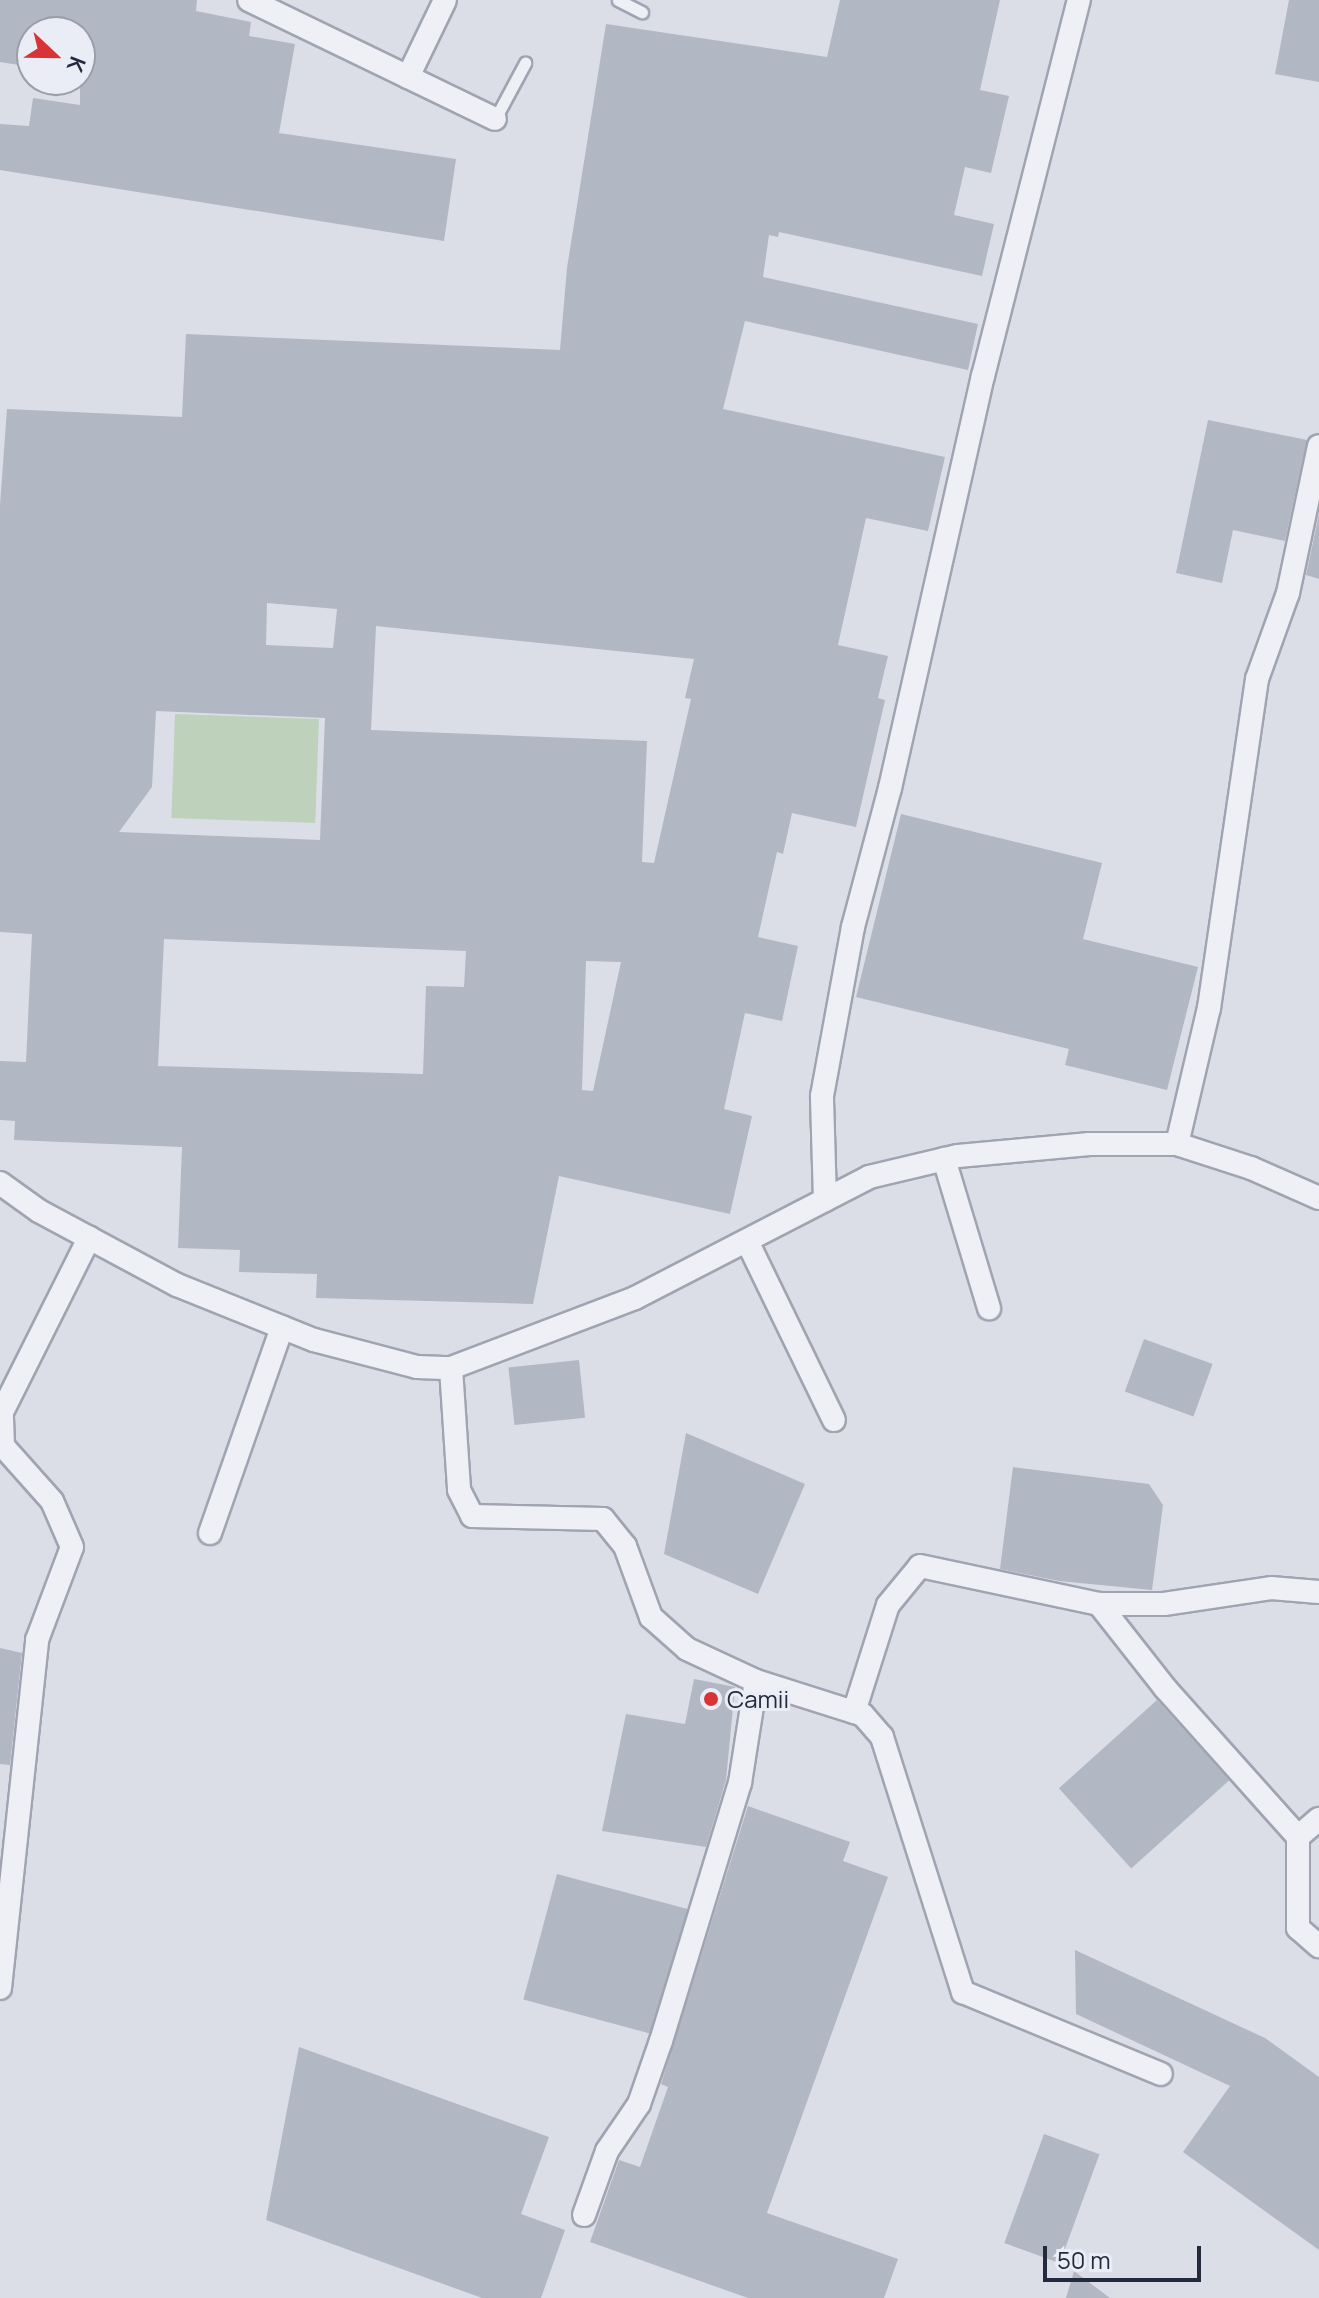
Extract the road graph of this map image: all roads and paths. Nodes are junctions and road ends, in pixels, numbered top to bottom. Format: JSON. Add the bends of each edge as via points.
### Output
{"nodes":[{"id":1,"x":249,"y":0,"type":"edge"},
{"id":2,"x":445,"y":0,"type":"edge"},
{"id":3,"x":618,"y":0,"type":"edge"},
{"id":4,"x":1079,"y":0,"type":"edge"},
{"id":5,"x":642,"y":12,"type":"dead end"},
{"id":6,"x":525,"y":63,"type":"dead end"},
{"id":7,"x":408,"y":77,"type":"junction"},
{"id":8,"x":495,"y":119,"type":"joint"},
{"id":9,"x":1319,"y":446,"type":"edge"},
{"id":10,"x":1177,"y":1144,"type":"junction"},
{"id":11,"x":944,"y":1159,"type":"junction"},
{"id":12,"x":0,"y":1183,"type":"edge"},
{"id":13,"x":1319,"y":1198,"type":"edge"},
{"id":14,"x":825,"y":1200,"type":"junction"},
{"id":15,"x":89,"y":1238,"type":"junction"},
{"id":16,"x":747,"y":1241,"type":"junction"},
{"id":17,"x":989,"y":1308,"type":"dead end"},
{"id":18,"x":282,"y":1327,"type":"junction"},
{"id":19,"x":451,"y":1368,"type":"junction"},
{"id":20,"x":834,"y":1420,"type":"dead end"},
{"id":21,"x":210,"y":1533,"type":"dead end"},
{"id":22,"x":1319,"y":1592,"type":"edge"},
{"id":23,"x":1099,"y":1604,"type":"junction"},
{"id":24,"x":756,"y":1681,"type":"junction"},
{"id":25,"x":854,"y":1712,"type":"junction"},
{"id":26,"x":1319,"y":1819,"type":"edge"},
{"id":27,"x":1298,"y":1837,"type":"junction"},
{"id":28,"x":1319,"y":1946,"type":"edge"},
{"id":29,"x":0,"y":1988,"type":"edge"},
{"id":30,"x":1161,"y":2074,"type":"dead end"},
{"id":31,"x":584,"y":2215,"type":"dead end"}],
"edges":[{"from":1,"to":7,"type":"street"},
{"from":2,"to":7,"type":"street"},
{"from":3,"to":5,"type":"lane"},
{"from":4,"to":14,"type":"street","via":[[983,376],[890,788],[853,927],[822,1096]]},
{"from":6,"to":8,"type":"lane"},
{"from":7,"to":8,"type":"street"},
{"from":9,"to":10,"type":"street","via":[[1288,593],[1257,679],[1209,1008]]},
{"from":10,"to":11,"type":"street","via":[[1089,1144]]},
{"from":10,"to":13,"type":"street"},
{"from":11,"to":14,"type":"street","via":[[869,1177]]},
{"from":11,"to":17,"type":"street"},
{"from":12,"to":15,"type":"street"},
{"from":14,"to":16,"type":"street"},
{"from":15,"to":18,"type":"street","via":[[177,1285]]},
{"from":15,"to":29,"type":"street","via":[[2,1412],[3,1446],[52,1501],[72,1547],[37,1640]]},
{"from":16,"to":19,"type":"street","via":[[635,1298]]},
{"from":16,"to":20,"type":"street"},
{"from":18,"to":19,"type":"street","via":[[417,1367]]},
{"from":18,"to":21,"type":"street"},
{"from":19,"to":24,"type":"street","via":[[459,1490],[472,1516],[603,1519],[625,1546],[651,1617],[687,1649]]},
{"from":22,"to":23,"type":"street","via":[[1271,1588],[1164,1604]]},
{"from":23,"to":25,"type":"street","via":[[920,1566],[888,1605]]},
{"from":23,"to":27,"type":"street","via":[[1165,1688]]},
{"from":24,"to":25,"type":"street"},
{"from":24,"to":31,"type":"street","via":[[740,1783],[661,2041],[639,2104],[607,2151]]},
{"from":25,"to":30,"type":"street","via":[[882,1737],[963,1992]]},
{"from":26,"to":27,"type":"street"},
{"from":27,"to":28,"type":"street","via":[[1298,1928]]}]}
